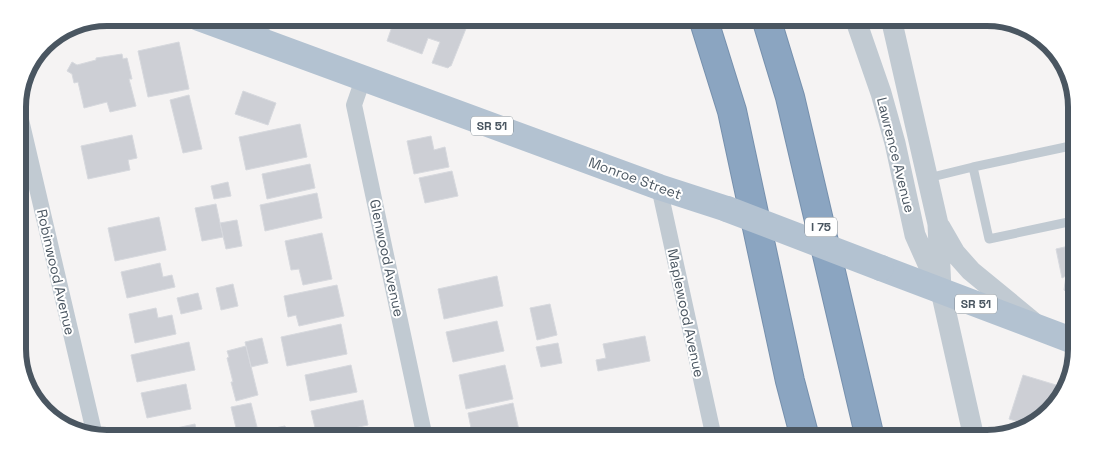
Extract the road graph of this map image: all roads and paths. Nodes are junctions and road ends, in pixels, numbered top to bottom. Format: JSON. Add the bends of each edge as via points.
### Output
{"nodes":[{"id":1,"x":705,"y":26,"type":"edge"},
{"id":2,"x":768,"y":26,"type":"edge"},
{"id":3,"x":858,"y":26,"type":"edge"},
{"id":4,"x":893,"y":26,"type":"edge"},
{"id":5,"x":261,"y":28,"type":"edge"},
{"id":6,"x":363,"y":78,"type":"junction"},
{"id":7,"x":1068,"y":147,"type":"edge"},
{"id":8,"x":973,"y":167,"type":"junction"},
{"id":9,"x":26,"y":168,"type":"edge"},
{"id":10,"x":928,"y":178,"type":"junction"},
{"id":11,"x":659,"y":187,"type":"junction"},
{"id":12,"x":1068,"y":222,"type":"edge"},
{"id":13,"x":938,"y":224,"type":"junction"},
{"id":14,"x":940,"y":291,"type":"junction"},
{"id":15,"x":1043,"y":330,"type":"junction"},
{"id":16,"x":1068,"y":339,"type":"edge"},
{"id":17,"x":790,"y":381,"type":"junction"},
{"id":18,"x":93,"y":428,"type":"edge"},
{"id":19,"x":423,"y":430,"type":"edge"},
{"id":20,"x":712,"y":430,"type":"edge"},
{"id":21,"x":799,"y":430,"type":"edge"},
{"id":22,"x":803,"y":430,"type":"edge"},
{"id":23,"x":868,"y":430,"type":"edge"},
{"id":24,"x":972,"y":430,"type":"edge"}],
"edges":[{"from":1,"to":17,"type":"highway","via":[[732,111]]},
{"from":2,"to":23,"type":"highway","number":"I 75","via":[[790,96]]},
{"from":3,"to":14,"type":"street","name":"Lawrence Avenue","via":[[895,143],[916,235]]},
{"from":4,"to":10,"type":"street","name":"Lawrence Avenue"},
{"from":5,"to":6,"type":"main road","name":"Monroe Street","number":"SR 51"},
{"from":6,"to":11,"type":"main road","name":"Monroe Street","number":"SR 51"},
{"from":6,"to":19,"type":"street","name":"Glenwood Avenue","via":[[354,105]]},
{"from":7,"to":8,"type":"lane"},
{"from":8,"to":10,"type":"lane"},
{"from":8,"to":12,"type":"lane","via":[[990,239]]},
{"from":9,"to":18,"type":"street","name":"Robinwood Avenue"},
{"from":10,"to":13,"type":"street","name":"Lawrence Avenue"},
{"from":11,"to":14,"type":"main road","name":"Monroe Street","number":"SR 51","bridge":true},
{"from":11,"to":20,"type":"street","name":"Maplewood Avenue"},
{"from":13,"to":14,"type":"street","name":"Lawrence Avenue"},
{"from":13,"to":15,"type":"street","via":[[971,271]]},
{"from":14,"to":15,"type":"main road","name":"Monroe Street","number":"SR 51"},
{"from":14,"to":24,"type":"street","name":"Lawrence Avenue"},
{"from":15,"to":16,"type":"main road","name":"Monroe Street","number":"SR 51"},
{"from":17,"to":21,"type":"highway"},
{"from":17,"to":22,"type":"highway"}]}
